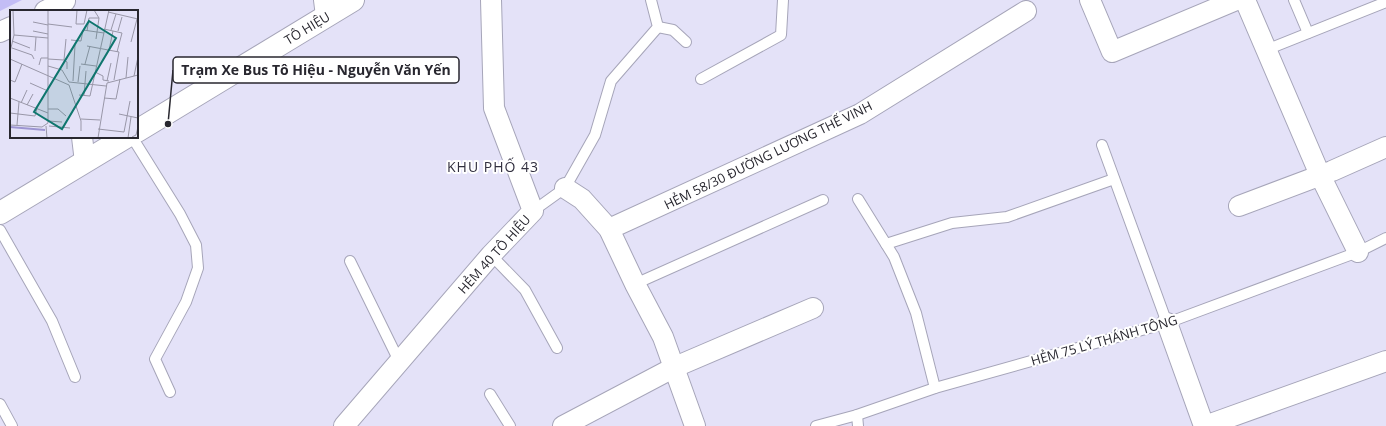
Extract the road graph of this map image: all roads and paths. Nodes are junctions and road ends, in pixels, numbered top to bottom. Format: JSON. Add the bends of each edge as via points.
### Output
{"nodes":[{"id":1,"x":354,"y":0,"type":"edge"},
{"id":2,"x":491,"y":0,"type":"edge"},
{"id":3,"x":651,"y":0,"type":"edge"},
{"id":4,"x":783,"y":0,"type":"edge"},
{"id":5,"x":1090,"y":0,"type":"edge"},
{"id":6,"x":1236,"y":0,"type":"edge"},
{"id":7,"x":1245,"y":0,"type":"edge"},
{"id":8,"x":1294,"y":0,"type":"edge"},
{"id":9,"x":1386,"y":2,"type":"edge"},
{"id":10,"x":65,"y":4,"type":"edge"},
{"id":11,"x":325,"y":8,"type":"edge"},
{"id":12,"x":48,"y":10,"type":"edge"},
{"id":13,"x":1026,"y":11,"type":"dead end"},
{"id":14,"x":10,"y":27,"type":"edge"},
{"id":15,"x":658,"y":27,"type":"junction"},
{"id":16,"x":0,"y":32,"type":"edge"},
{"id":17,"x":1308,"y":33,"type":"junction"},
{"id":18,"x":686,"y":42,"type":"dead end"},
{"id":19,"x":1266,"y":50,"type":"junction"},
{"id":20,"x":701,"y":79,"type":"dead end"},
{"id":21,"x":138,"y":130,"type":"edge"},
{"id":22,"x":82,"y":138,"type":"edge"},
{"id":23,"x":124,"y":138,"type":"edge"},
{"id":24,"x":133,"y":138,"type":"edge"},
{"id":25,"x":1102,"y":145,"type":"dead end"},
{"id":26,"x":1386,"y":147,"type":"edge"},
{"id":27,"x":85,"y":162,"type":"junction"},
{"id":28,"x":1320,"y":174,"type":"junction"},
{"id":29,"x":1114,"y":179,"type":"junction"},
{"id":30,"x":565,"y":188,"type":"junction"},
{"id":31,"x":858,"y":199,"type":"dead end"},
{"id":32,"x":822,"y":200,"type":"dead end"},
{"id":33,"x":1238,"y":206,"type":"dead end"},
{"id":34,"x":533,"y":211,"type":"junction"},
{"id":35,"x":0,"y":213,"type":"edge"},
{"id":36,"x":609,"y":229,"type":"junction"},
{"id":37,"x":0,"y":230,"type":"edge"},
{"id":38,"x":1386,"y":238,"type":"edge"},
{"id":39,"x":886,"y":244,"type":"junction"},
{"id":40,"x":1358,"y":252,"type":"junction"},
{"id":41,"x":491,"y":255,"type":"junction"},
{"id":42,"x":350,"y":261,"type":"dead end"},
{"id":43,"x":635,"y":284,"type":"junction"},
{"id":44,"x":813,"y":308,"type":"dead end"},
{"id":45,"x":1168,"y":323,"type":"junction"},
{"id":46,"x":557,"y":348,"type":"dead end"},
{"id":47,"x":1386,"y":361,"type":"edge"},
{"id":48,"x":400,"y":362,"type":"junction"},
{"id":49,"x":675,"y":367,"type":"junction"},
{"id":50,"x":75,"y":377,"type":"dead end"},
{"id":51,"x":935,"y":388,"type":"junction"},
{"id":52,"x":170,"y":392,"type":"dead end"},
{"id":53,"x":490,"y":394,"type":"dead end"},
{"id":54,"x":0,"y":404,"type":"edge"},
{"id":55,"x":857,"y":414,"type":"junction"},
{"id":56,"x":12,"y":426,"type":"edge"},
{"id":57,"x":344,"y":426,"type":"edge"},
{"id":58,"x":510,"y":426,"type":"edge"},
{"id":59,"x":564,"y":426,"type":"edge"},
{"id":60,"x":695,"y":426,"type":"edge"},
{"id":61,"x":816,"y":426,"type":"edge"},
{"id":62,"x":858,"y":426,"type":"edge"},
{"id":63,"x":1204,"y":426,"type":"edge"}],
"edges":[{"from":1,"to":11,"type":"street","name":"TÔ HIỆU"},
{"from":2,"to":34,"type":"street","name":"HẺM 40 TÔ HIỆU","via":[[494,108]]},
{"from":3,"to":15,"type":"lane"},
{"from":4,"to":20,"type":"lane","via":[[781,35]]},
{"from":5,"to":6,"type":"street","via":[[1112,52]]},
{"from":7,"to":19,"type":"street"},
{"from":8,"to":17,"type":"lane"},
{"from":9,"to":17,"type":"lane"},
{"from":10,"to":12,"type":"street"},
{"from":11,"to":21,"type":"street","name":"TÔ HIỆU"},
{"from":13,"to":36,"type":"street","name":"HẺM 58/30 ĐƯỜNG LƯƠNG THẾ VINH","via":[[860,114]]},
{"from":14,"to":16,"type":"street"},
{"from":15,"to":18,"type":"lane","via":[[673,30]]},
{"from":15,"to":30,"type":"lane","via":[[612,81],[595,135]]},
{"from":17,"to":19,"type":"lane"},
{"from":19,"to":28,"type":"street"},
{"from":22,"to":27,"type":"street"},
{"from":23,"to":27,"type":"street"},
{"from":24,"to":52,"type":"lane","via":[[196,244],[198,268],[186,302],[155,358]]},
{"from":25,"to":29,"type":"lane"},
{"from":26,"to":28,"type":"street"},
{"from":27,"to":35,"type":"street"},
{"from":28,"to":33,"type":"street"},
{"from":28,"to":40,"type":"street"},
{"from":29,"to":39,"type":"lane","via":[[1007,217],[952,223]]},
{"from":29,"to":45,"type":"lane"},
{"from":30,"to":34,"type":"lane"},
{"from":30,"to":36,"type":"street","via":[[582,199]]},
{"from":31,"to":39,"type":"lane"},
{"from":32,"to":43,"type":"lane"},
{"from":34,"to":41,"type":"street","name":"HẺM 40 TÔ HIỆU"},
{"from":36,"to":43,"type":"street"},
{"from":37,"to":50,"type":"lane","via":[[52,321]]},
{"from":38,"to":40,"type":"lane","name":"HẺM 75 LÝ THÁNH TÔNG"},
{"from":39,"to":51,"type":"lane","via":[[894,257],[916,313]]},
{"from":40,"to":45,"type":"lane","name":"HẺM 75 LÝ THÁNH TÔNG"},
{"from":41,"to":46,"type":"lane","via":[[525,290]]},
{"from":41,"to":48,"type":"street","name":"HẺM 40 TÔ HIỆU"},
{"from":42,"to":48,"type":"lane"},
{"from":43,"to":49,"type":"street","via":[[663,337]]},
{"from":44,"to":49,"type":"street"},
{"from":45,"to":51,"type":"lane","name":"HẺM 75 LÝ THÁNH TÔNG"},
{"from":45,"to":63,"type":"street"},
{"from":47,"to":63,"type":"street"},
{"from":48,"to":57,"type":"street","name":"HẺM 40 TÔ HIỆU"},
{"from":49,"to":59,"type":"street"},
{"from":49,"to":60,"type":"street"},
{"from":51,"to":55,"type":"lane","name":"HẺM 75 LÝ THÁNH TÔNG"},
{"from":53,"to":58,"type":"lane"},
{"from":54,"to":56,"type":"lane"},
{"from":55,"to":61,"type":"lane","name":"HẺM 75 LÝ THÁNH TÔNG"},
{"from":55,"to":62,"type":"lane"}]}
